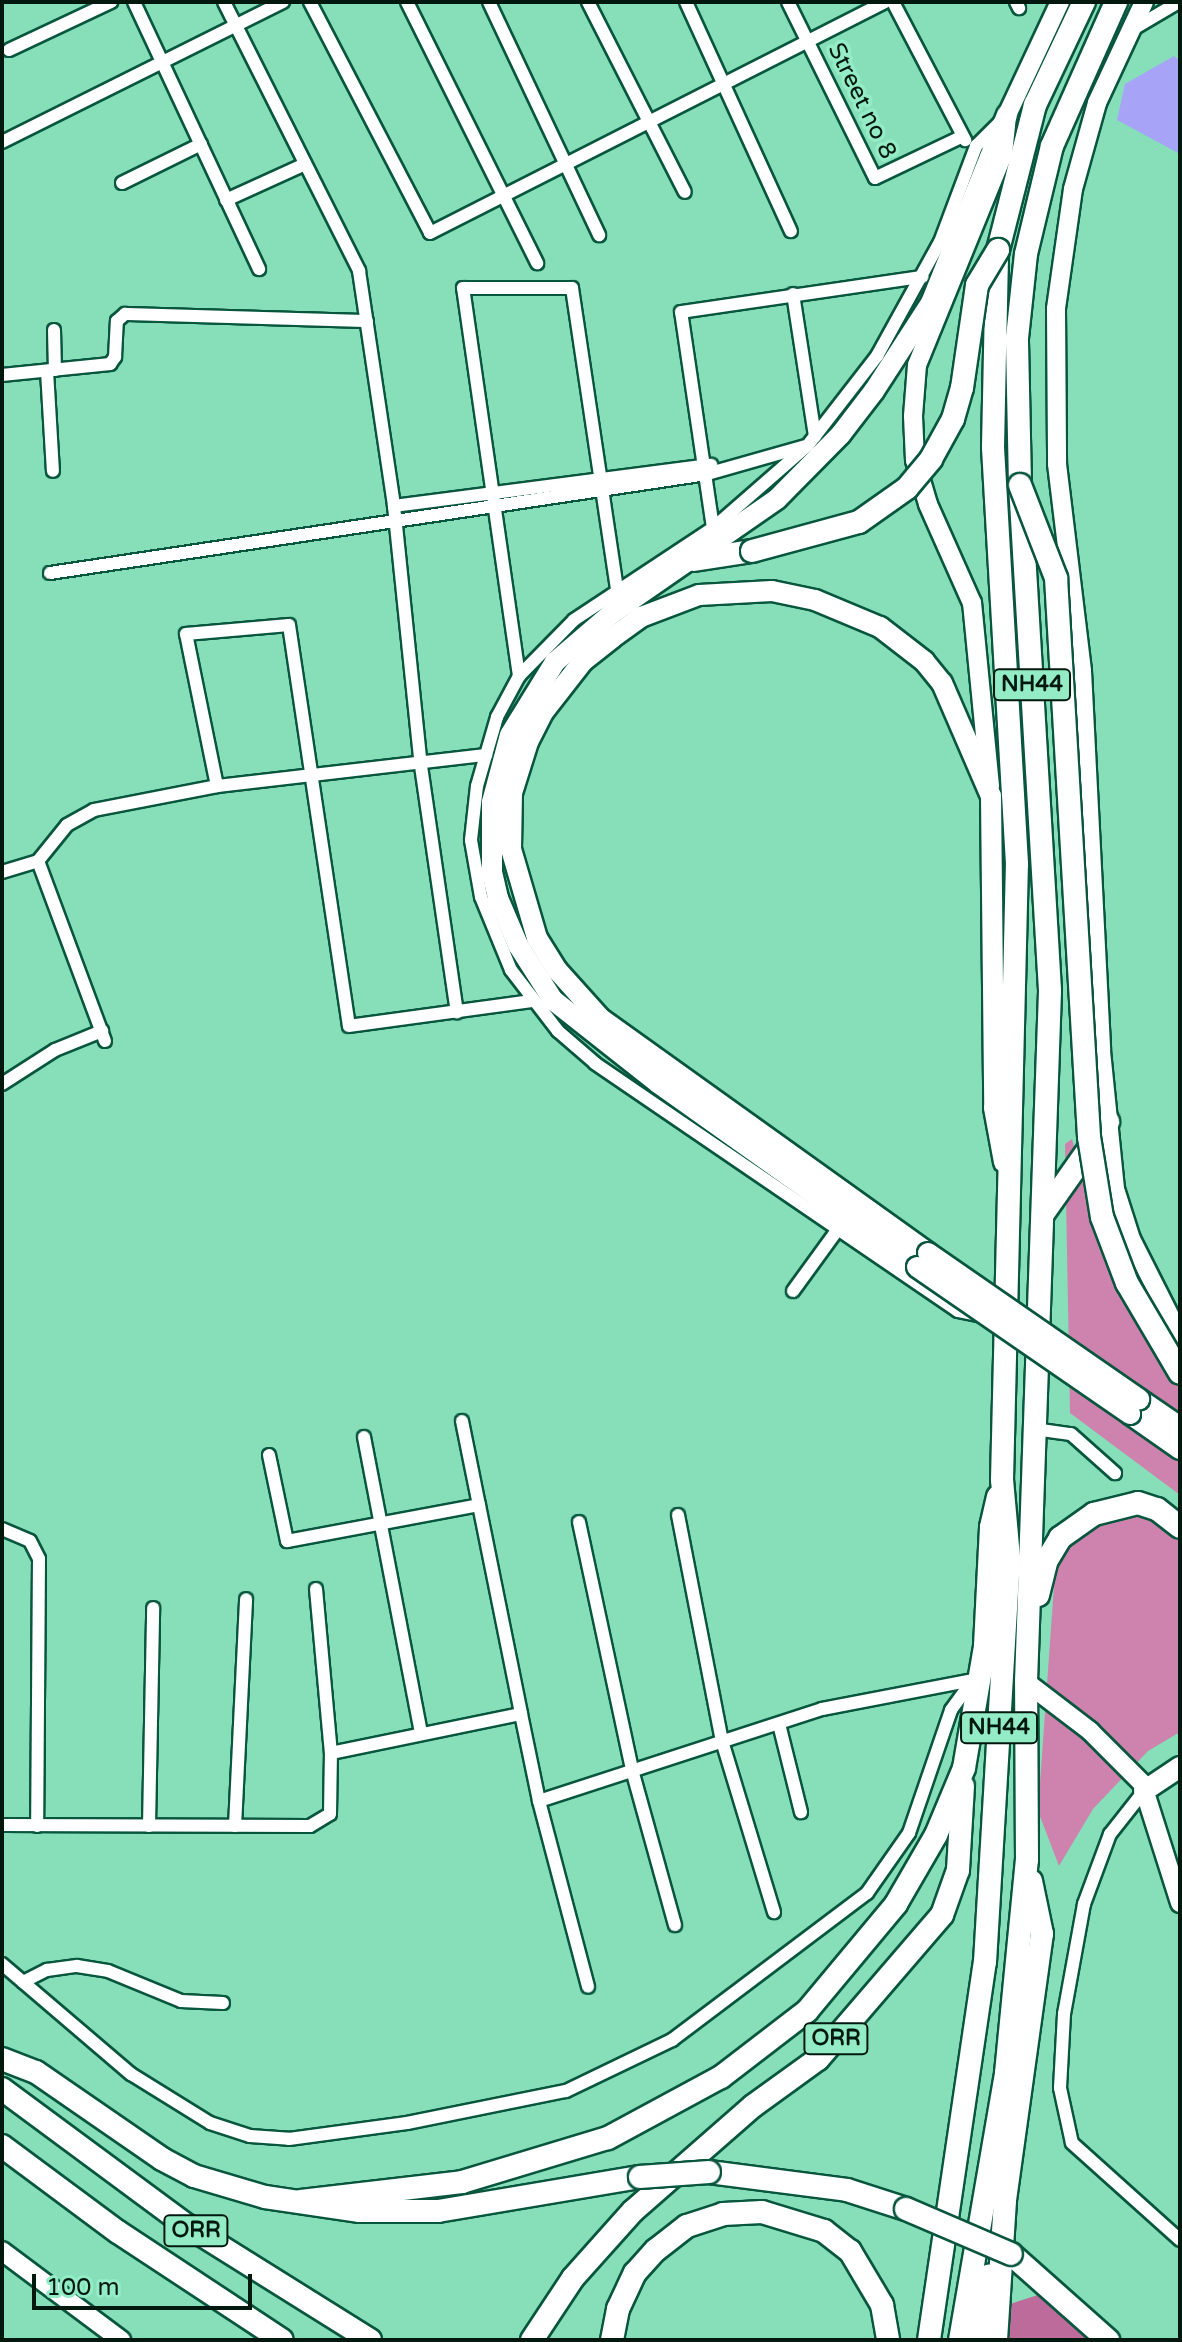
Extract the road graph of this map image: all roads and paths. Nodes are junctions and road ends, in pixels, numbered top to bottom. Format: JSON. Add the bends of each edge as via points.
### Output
{"nodes":[{"id":1,"x":111,"y":2,"type":"edge"},
{"id":2,"x":134,"y":2,"type":"edge"},
{"id":3,"x":224,"y":2,"type":"edge"},
{"id":4,"x":283,"y":2,"type":"edge"},
{"id":5,"x":310,"y":2,"type":"edge"},
{"id":6,"x":407,"y":2,"type":"edge"},
{"id":7,"x":489,"y":2,"type":"edge"},
{"id":8,"x":588,"y":2,"type":"edge"},
{"id":9,"x":686,"y":2,"type":"edge"},
{"id":10,"x":788,"y":2,"type":"edge"},
{"id":11,"x":885,"y":2,"type":"edge"},
{"id":12,"x":893,"y":2,"type":"edge"},
{"id":13,"x":1060,"y":2,"type":"edge"},
{"id":14,"x":1084,"y":2,"type":"edge"},
{"id":15,"x":1116,"y":2,"type":"edge"},
{"id":16,"x":1144,"y":2,"type":"edge"},
{"id":17,"x":1179,"y":2,"type":"edge"},
{"id":18,"x":236,"y":26,"type":"junction"},
{"id":19,"x":1126,"y":33,"type":"junction"},
{"id":20,"x":807,"y":41,"type":"junction"},
{"id":21,"x":9,"y":50,"type":"dead end"},
{"id":22,"x":163,"y":62,"type":"junction"},
{"id":23,"x":726,"y":83,"type":"junction"},
{"id":24,"x":1007,"y":115,"type":"junction"},
{"id":25,"x":649,"y":122,"type":"junction"},
{"id":26,"x":961,"y":137,"type":"junction"},
{"id":27,"x":2,"y":142,"type":"edge"},
{"id":28,"x":201,"y":144,"type":"junction"},
{"id":29,"x":976,"y":146,"type":"junction"},
{"id":30,"x":305,"y":164,"type":"junction"},
{"id":31,"x":566,"y":164,"type":"junction"},
{"id":32,"x":122,"y":183,"type":"dead end"},
{"id":33,"x":685,"y":192,"type":"dead end"},
{"id":34,"x":504,"y":195,"type":"junction"},
{"id":35,"x":226,"y":200,"type":"junction"},
{"id":36,"x":791,"y":231,"type":"dead end"},
{"id":37,"x":599,"y":235,"type":"dead end"},
{"id":38,"x":998,"y":250,"type":"junction"},
{"id":39,"x":537,"y":263,"type":"dead end"},
{"id":40,"x":259,"y":269,"type":"dead end"},
{"id":41,"x":922,"y":277,"type":"junction"},
{"id":42,"x":793,"y":294,"type":"junction"},
{"id":43,"x":367,"y":321,"type":"junction"},
{"id":44,"x":54,"y":330,"type":"dead end"},
{"id":45,"x":51,"y":370,"type":"junction"},
{"id":46,"x":2,"y":375,"type":"edge"},
{"id":47,"x":812,"y":440,"type":"junction"},
{"id":48,"x":706,"y":469,"type":"junction"},
{"id":49,"x":53,"y":471,"type":"dead end"},
{"id":50,"x":602,"y":485,"type":"junction"},
{"id":51,"x":1020,"y":485,"type":"junction"},
{"id":52,"x":493,"y":500,"type":"junction"},
{"id":53,"x":394,"y":513,"type":"junction"},
{"id":54,"x":713,"y":528,"type":"junction"},
{"id":55,"x":694,"y":560,"type":"junction"},
{"id":56,"x":50,"y":573,"type":"dead end"},
{"id":57,"x":617,"y":588,"type":"junction"},
{"id":58,"x":519,"y":676,"type":"junction"},
{"id":59,"x":486,"y":755,"type":"junction"},
{"id":60,"x":421,"y":766,"type":"junction"},
{"id":61,"x":314,"y":777,"type":"junction"},
{"id":62,"x":217,"y":786,"type":"junction"},
{"id":63,"x":991,"y":796,"type":"junction"},
{"id":64,"x":38,"y":861,"type":"junction"},
{"id":65,"x":2,"y":872,"type":"edge"},
{"id":66,"x":531,"y":1001,"type":"junction"},
{"id":67,"x":457,"y":1012,"type":"junction"},
{"id":68,"x":2,"y":1084,"type":"edge"},
{"id":69,"x":1108,"y":1122,"type":"junction"},
{"id":70,"x":1008,"y":1186,"type":"junction"},
{"id":71,"x":1043,"y":1214,"type":"junction"},
{"id":72,"x":838,"y":1229,"type":"junction"},
{"id":73,"x":923,"y":1260,"type":"junction"},
{"id":74,"x":793,"y":1291,"type":"dead end"},
{"id":75,"x":1007,"y":1318,"type":"junction"},
{"id":76,"x":1180,"y":1336,"type":"edge"},
{"id":77,"x":1180,"y":1373,"type":"edge"},
{"id":78,"x":1006,"y":1388,"type":"junction"},
{"id":79,"x":1036,"y":1388,"type":"junction"},
{"id":80,"x":1134,"y":1407,"type":"junction"},
{"id":81,"x":462,"y":1421,"type":"dead end"},
{"id":82,"x":1180,"y":1427,"type":"edge"},
{"id":83,"x":1034,"y":1429,"type":"junction"},
{"id":84,"x":364,"y":1437,"type":"dead end"},
{"id":85,"x":1180,"y":1449,"type":"edge"},
{"id":86,"x":269,"y":1455,"type":"dead end"},
{"id":87,"x":1115,"y":1473,"type":"dead end"},
{"id":88,"x":1002,"y":1480,"type":"junction"},
{"id":89,"x":479,"y":1505,"type":"junction"},
{"id":90,"x":678,"y":1515,"type":"dead end"},
{"id":91,"x":579,"y":1522,"type":"dead end"},
{"id":92,"x":380,"y":1523,"type":"junction"},
{"id":93,"x":1180,"y":1527,"type":"edge"},
{"id":94,"x":2,"y":1529,"type":"edge"},
{"id":95,"x":316,"y":1589,"type":"dead end"},
{"id":96,"x":246,"y":1599,"type":"dead end"},
{"id":97,"x":153,"y":1608,"type":"dead end"},
{"id":98,"x":1028,"y":1633,"type":"junction"},
{"id":99,"x":974,"y":1676,"type":"junction"},
{"id":100,"x":1026,"y":1682,"type":"junction"},
{"id":101,"x":521,"y":1714,"type":"junction"},
{"id":102,"x":779,"y":1724,"type":"junction"},
{"id":103,"x":421,"y":1734,"type":"junction"},
{"id":104,"x":722,"y":1741,"type":"junction"},
{"id":105,"x":331,"y":1753,"type":"junction"},
{"id":106,"x":1180,"y":1767,"type":"edge"},
{"id":107,"x":964,"y":1768,"type":"junction"},
{"id":108,"x":632,"y":1770,"type":"junction"},
{"id":109,"x":1144,"y":1791,"type":"junction"},
{"id":110,"x":539,"y":1801,"type":"junction"},
{"id":111,"x":801,"y":1812,"type":"dead end"},
{"id":112,"x":2,"y":1825,"type":"edge"},
{"id":113,"x":37,"y":1826,"type":"junction"},
{"id":114,"x":149,"y":1826,"type":"junction"},
{"id":115,"x":235,"y":1826,"type":"junction"},
{"id":116,"x":1027,"y":1860,"type":"junction"},
{"id":117,"x":1180,"y":1903,"type":"edge"},
{"id":118,"x":774,"y":1912,"type":"dead end"},
{"id":119,"x":675,"y":1925,"type":"dead end"},
{"id":120,"x":2,"y":1964,"type":"edge"},
{"id":121,"x":23,"y":1982,"type":"junction"},
{"id":122,"x":588,"y":1987,"type":"dead end"},
{"id":123,"x":223,"y":2003,"type":"dead end"},
{"id":124,"x":2,"y":2059,"type":"edge"},
{"id":125,"x":2,"y":2089,"type":"edge"},
{"id":126,"x":2,"y":2146,"type":"edge"},
{"id":127,"x":1005,"y":2200,"type":"junction"},
{"id":128,"x":389,"y":2202,"type":"junction"},
{"id":129,"x":1180,"y":2240,"type":"edge"},
{"id":130,"x":2,"y":2251,"type":"edge"},
{"id":131,"x":946,"y":2251,"type":"junction"},
{"id":132,"x":976,"y":2257,"type":"junction"},
{"id":133,"x":121,"y":2340,"type":"edge"},
{"id":134,"x":282,"y":2340,"type":"edge"},
{"id":135,"x":370,"y":2340,"type":"edge"},
{"id":136,"x":532,"y":2340,"type":"edge"},
{"id":137,"x":612,"y":2340,"type":"edge"},
{"id":138,"x":888,"y":2340,"type":"edge"},
{"id":139,"x":929,"y":2340,"type":"edge"},
{"id":140,"x":960,"y":2340,"type":"edge"},
{"id":141,"x":975,"y":2340,"type":"edge"},
{"id":142,"x":996,"y":2340,"type":"edge"},
{"id":143,"x":1108,"y":2340,"type":"edge"}],
"edges":[{"from":1,"to":21,"type":"street"},
{"from":2,"to":22,"type":"street"},
{"from":3,"to":18,"type":"street"},
{"from":4,"to":18,"type":"street"},
{"from":5,"to":34,"type":"street","via":[[430,233]]},
{"from":6,"to":34,"type":"street"},
{"from":7,"to":31,"type":"street"},
{"from":8,"to":25,"type":"street"},
{"from":9,"to":23,"type":"street"},
{"from":10,"to":20,"type":"street","name":"Street no 8"},
{"from":11,"to":20,"type":"street"},
{"from":12,"to":26,"type":"street"},
{"from":13,"to":24,"type":"main road"},
{"from":14,"to":38,"type":"highway","number":"NH44","via":[[1035,105]]},
{"from":15,"to":51,"type":"highway","number":"NH44","via":[[1052,146],[1026,254],[1017,338]]},
{"from":16,"to":19,"type":"main road"},
{"from":17,"to":19,"type":"street"},
{"from":18,"to":22,"type":"street"},
{"from":18,"to":30,"type":"street"},
{"from":19,"to":69,"type":"main road","via":[[1097,103],[1073,189],[1056,309],[1057,464],[1082,671]]},
{"from":20,"to":23,"type":"street"},
{"from":20,"to":26,"type":"street","name":"Street no 8","via":[[875,178]]},
{"from":22,"to":27,"type":"street"},
{"from":22,"to":28,"type":"street"},
{"from":23,"to":25,"type":"street"},
{"from":23,"to":36,"type":"street"},
{"from":24,"to":29,"type":"street"},
{"from":24,"to":55,"type":"main road","via":[[931,303],[874,391],[841,434],[777,499]]},
{"from":24,"to":63,"type":"main road","via":[[1003,154],[917,365],[913,416],[915,460],[928,504],[972,603]]},
{"from":25,"to":31,"type":"street"},
{"from":25,"to":33,"type":"street"},
{"from":26,"to":29,"type":"street"},
{"from":28,"to":32,"type":"street"},
{"from":28,"to":35,"type":"street"},
{"from":29,"to":41,"type":"street"},
{"from":30,"to":35,"type":"street"},
{"from":30,"to":43,"type":"street","via":[[359,271]]},
{"from":31,"to":34,"type":"street"},
{"from":31,"to":37,"type":"street"},
{"from":34,"to":39,"type":"street"},
{"from":35,"to":40,"type":"street"},
{"from":38,"to":55,"type":"highway","bridge":true,"via":[[977,285],[953,419],[907,488],[859,522],[752,551]]},
{"from":38,"to":70,"type":"highway","number":"NH44","via":[[993,447],[1017,864]]},
{"from":41,"to":42,"type":"street"},
{"from":41,"to":47,"type":"street","via":[[877,356]]},
{"from":42,"to":47,"type":"street"},
{"from":42,"to":48,"type":"street","via":[[681,312]]},
{"from":43,"to":45,"type":"street","via":[[125,314],[117,321],[114,362]]},
{"from":43,"to":53,"type":"street"},
{"from":44,"to":45,"type":"street"},
{"from":45,"to":46,"type":"street"},
{"from":45,"to":49,"type":"street"},
{"from":47,"to":48,"type":"street"},
{"from":47,"to":54,"type":"street"},
{"from":48,"to":50,"type":"street"},
{"from":48,"to":54,"type":"street"},
{"from":50,"to":52,"type":"street"},
{"from":50,"to":52,"type":"street","via":[[572,288],[463,288]]},
{"from":50,"to":57,"type":"street"},
{"from":51,"to":71,"type":"highway","number":"NH44","via":[[1050,990]]},
{"from":51,"to":77,"type":"highway","bridge":true,"via":[[1056,578],[1089,1137],[1102,1217],[1127,1283]]},
{"from":52,"to":53,"type":"street"},
{"from":52,"to":58,"type":"street"},
{"from":53,"to":56,"type":"street"},
{"from":53,"to":60,"type":"street"},
{"from":54,"to":57,"type":"street"},
{"from":55,"to":73,"type":"main road","via":[[579,638],[522,710],[499,764],[492,802],[492,871],[498,898],[534,974],[573,1020]]},
{"from":57,"to":58,"type":"street","via":[[574,620]]},
{"from":58,"to":59,"type":"street","via":[[497,717]]},
{"from":59,"to":60,"type":"street"},
{"from":59,"to":66,"type":"street","via":[[471,840],[481,897]]},
{"from":60,"to":61,"type":"street"},
{"from":60,"to":67,"type":"street"},
{"from":61,"to":62,"type":"street"},
{"from":61,"to":62,"type":"street","via":[[289,625],[186,634]]},
{"from":61,"to":67,"type":"street","via":[[349,1026]]},
{"from":62,"to":64,"type":"street","via":[[80,816]]},
{"from":63,"to":70,"type":"main road","via":[[994,1108]]},
{"from":63,"to":73,"type":"main road","via":[[942,683],[905,644],[849,612],[815,600],[737,589],[668,604],[641,617],[583,661],[533,731],[512,793],[511,849],[525,910],[543,949],[578,997]]},
{"from":64,"to":65,"type":"street"},
{"from":64,"to":68,"type":"street","via":[[103,1036],[55,1050]]},
{"from":66,"to":67,"type":"street"},
{"from":66,"to":72,"type":"street","via":[[595,1063]]},
{"from":69,"to":71,"type":"highway"},
{"from":69,"to":76,"type":"main road","via":[[1115,1189],[1131,1239]]},
{"from":70,"to":75,"type":"highway","number":"NH44"},
{"from":71,"to":79,"type":"highway","number":"NH44"},
{"from":72,"to":74,"type":"street"},
{"from":72,"to":75,"type":"street","via":[[958,1311]]},
{"from":73,"to":80,"type":"main road","bridge":true},
{"from":75,"to":78,"type":"highway","number":"NH44"},
{"from":78,"to":79,"type":"highway"},
{"from":78,"to":88,"type":"highway","number":"NH44"},
{"from":79,"to":83,"type":"highway","number":"NH44"},
{"from":80,"to":82,"type":"main road"},
{"from":80,"to":85,"type":"main road"},
{"from":81,"to":89,"type":"street"},
{"from":83,"to":87,"type":"street","via":[[1071,1434]]},
{"from":83,"to":98,"type":"highway","number":"NH44"},
{"from":84,"to":92,"type":"street"},
{"from":86,"to":92,"type":"street","via":[[287,1541]]},
{"from":88,"to":99,"type":"highway","number":"ORR","via":[[991,1527]]},
{"from":88,"to":131,"type":"highway","number":"NH44","via":[[1009,1558],[985,1962]]},
{"from":89,"to":92,"type":"street"},
{"from":89,"to":101,"type":"street"},
{"from":90,"to":104,"type":"street"},
{"from":91,"to":108,"type":"street"},
{"from":92,"to":103,"type":"street"},
{"from":93,"to":98,"type":"highway","via":[[1157,1509],[1138,1503],[1121,1504],[1075,1524],[1047,1560]]},
{"from":94,"to":113,"type":"street","via":[[30,1541],[39,1559]]},
{"from":95,"to":105,"type":"street"},
{"from":96,"to":115,"type":"street"},
{"from":97,"to":114,"type":"street"},
{"from":98,"to":100,"type":"highway","number":"NH44"},
{"from":99,"to":102,"type":"street","via":[[822,1709]]},
{"from":99,"to":107,"type":"highway","number":"ORR"},
{"from":99,"to":121,"type":"street","via":[[951,1710],[909,1833],[867,1893],[672,2040],[566,2091],[407,2123],[289,2139],[250,2136],[210,2123],[131,2074]]},
{"from":100,"to":109,"type":"main road","via":[[1090,1731]]},
{"from":100,"to":116,"type":"highway","number":"NH44"},
{"from":101,"to":103,"type":"street"},
{"from":101,"to":110,"type":"street"},
{"from":102,"to":104,"type":"street"},
{"from":102,"to":111,"type":"street"},
{"from":103,"to":105,"type":"street"},
{"from":104,"to":108,"type":"street"},
{"from":104,"to":118,"type":"street"},
{"from":105,"to":115,"type":"street","via":[[330,1814],[323,1823]]},
{"from":106,"to":109,"type":"main road"},
{"from":107,"to":128,"type":"highway","number":"ORR","via":[[936,1835],[896,1904],[826,1991],[752,2057],[688,2098],[608,2138]]},
{"from":107,"to":136,"type":"highway","number":"ORR","via":[[958,1870],[942,1915],[818,2059],[753,2106],[633,2211],[573,2278]]},
{"from":108,"to":110,"type":"street"},
{"from":108,"to":119,"type":"street"},
{"from":109,"to":117,"type":"main road"},
{"from":109,"to":129,"type":"street","via":[[1110,1834],[1084,1904],[1064,2014],[1060,2088],[1072,2143]]},
{"from":110,"to":122,"type":"street"},
{"from":112,"to":113,"type":"street"},
{"from":113,"to":114,"type":"street"},
{"from":114,"to":115,"type":"street"},
{"from":116,"to":127,"type":"highway","via":[[1042,1934]]},
{"from":116,"to":132,"type":"highway","number":"NH44","via":[[1006,2073]]},
{"from":120,"to":121,"type":"street"},
{"from":121,"to":123,"type":"street","via":[[47,1970],[77,1966],[108,1971],[181,2001]]},
{"from":124,"to":128,"type":"highway","via":[[36,2072],[194,2176],[265,2197]]},
{"from":125,"to":135,"type":"highway","number":"ORR","via":[[186,2225]]},
{"from":126,"to":134,"type":"highway","number":"ORR","via":[[107,2225]]},
{"from":127,"to":141,"type":"highway"},
{"from":127,"to":142,"type":"highway"},
{"from":128,"to":143,"type":"highway","bridge":true,"via":[[438,2211],[640,2177],[709,2172],[847,2190],[1011,2254]]},
{"from":130,"to":133,"type":"main road"},
{"from":131,"to":132,"type":"highway"},
{"from":131,"to":139,"type":"highway","number":"NH44"},
{"from":132,"to":140,"type":"highway","number":"NH44"},
{"from":137,"to":138,"type":"highway","via":[[618,2309],[635,2273],[656,2250],[687,2226],[723,2214],[762,2212],[824,2231],[850,2251],[882,2305]]}]}
